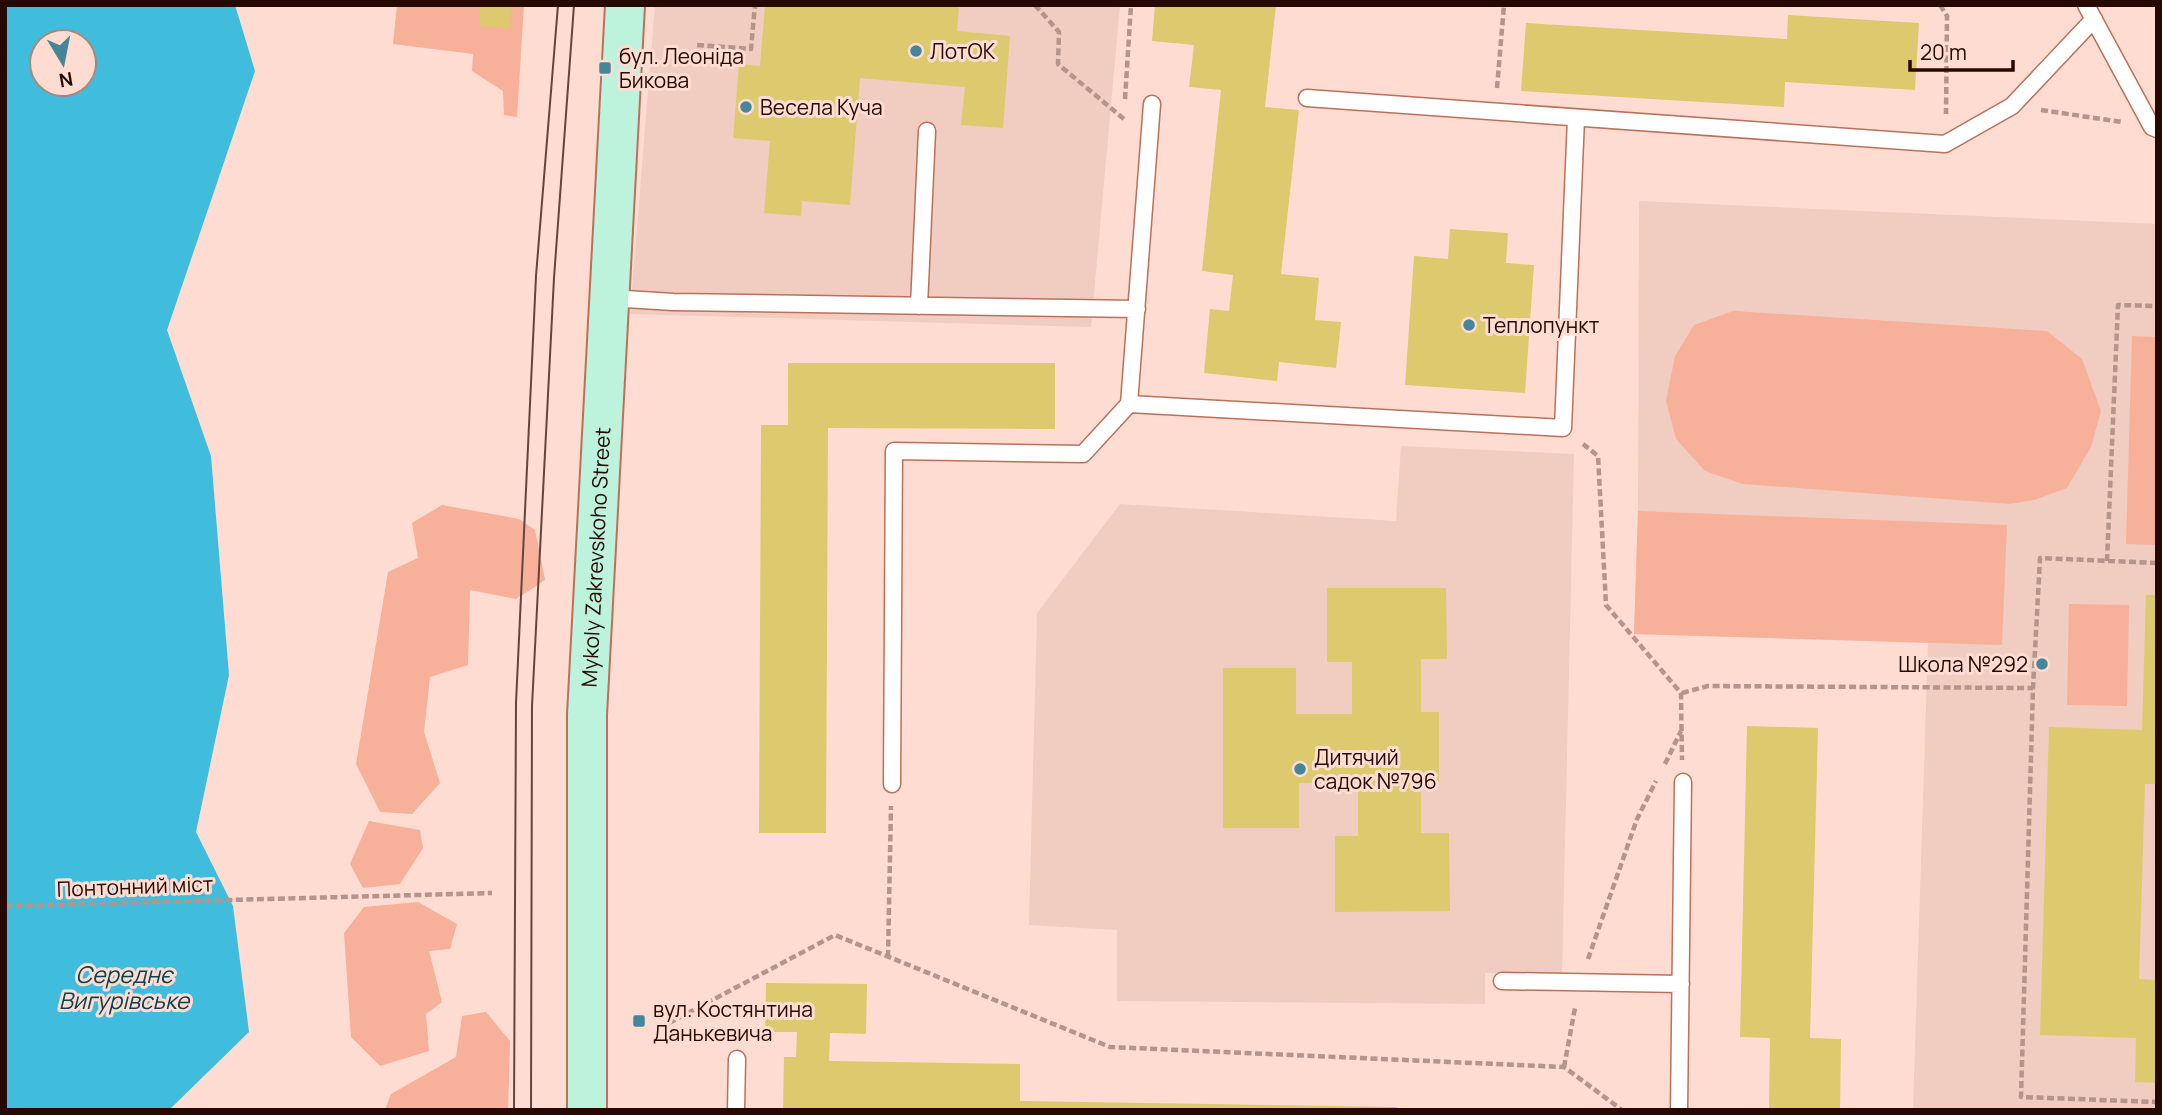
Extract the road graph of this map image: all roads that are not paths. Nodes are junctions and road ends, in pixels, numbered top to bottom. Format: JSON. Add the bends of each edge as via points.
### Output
{"nodes":[{"id":1,"x":625,"y":5,"type":"edge"},
{"id":2,"x":2090,"y":12,"type":"edge"},
{"id":3,"x":1307,"y":98,"type":"dead end"},
{"id":4,"x":1152,"y":104,"type":"dead end"},
{"id":5,"x":1576,"y":118,"type":"junction"},
{"id":6,"x":2154,"y":128,"type":"edge"},
{"id":7,"x":927,"y":131,"type":"dead end"},
{"id":8,"x":610,"y":298,"type":"junction"},
{"id":9,"x":919,"y":306,"type":"junction"},
{"id":10,"x":1137,"y":309,"type":"junction"},
{"id":11,"x":1129,"y":404,"type":"junction"},
{"id":12,"x":1683,"y":782,"type":"road end"},
{"id":13,"x":892,"y":784,"type":"road end"},
{"id":14,"x":1502,"y":981,"type":"dead end"},
{"id":15,"x":1681,"y":984,"type":"junction"},
{"id":16,"x":737,"y":1059,"type":"dead end"},
{"id":17,"x":587,"y":1110,"type":"edge"},
{"id":18,"x":736,"y":1110,"type":"edge"},
{"id":19,"x":1679,"y":1110,"type":"edge"}],
"edges":[{"from":1,"to":8,"type":"street","name":"Mykoly Zakrevskoho Street"},
{"from":2,"to":5,"type":"lane","via":[[2012,106],[1945,144]]},
{"from":2,"to":6,"type":"lane"},
{"from":3,"to":5,"type":"lane"},
{"from":4,"to":10,"type":"lane"},
{"from":5,"to":11,"type":"lane","via":[[1563,428]]},
{"from":7,"to":9,"type":"lane"},
{"from":8,"to":9,"type":"lane"},
{"from":8,"to":17,"type":"street","name":"Mykoly Zakrevskoho Street","via":[[587,715]]},
{"from":9,"to":10,"type":"lane"},
{"from":10,"to":11,"type":"lane"},
{"from":11,"to":13,"type":"lane","via":[[1083,454],[894,451]]},
{"from":12,"to":15,"type":"lane"},
{"from":14,"to":15,"type":"lane"},
{"from":15,"to":19,"type":"lane"},
{"from":16,"to":18,"type":"lane"}]}
